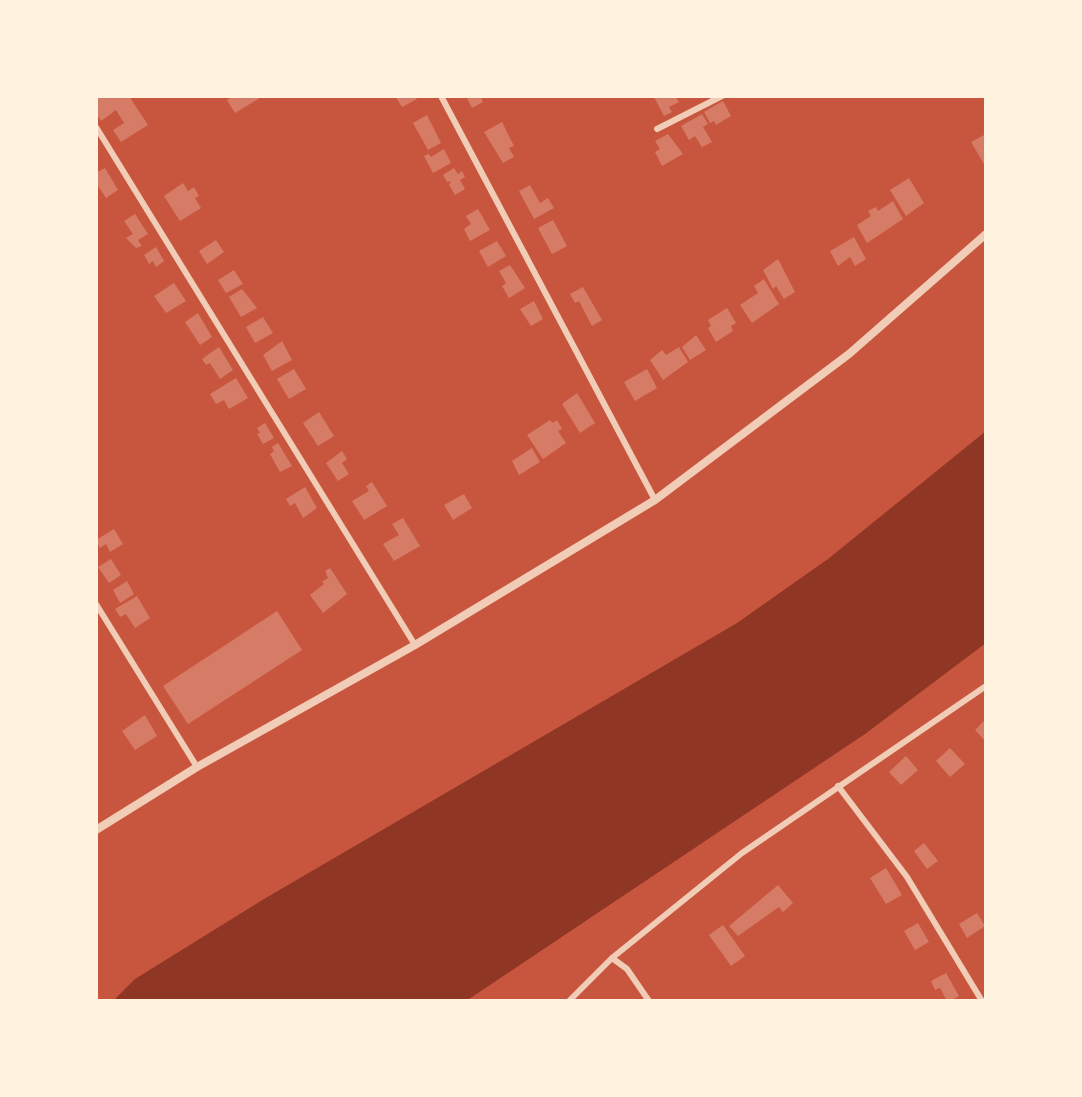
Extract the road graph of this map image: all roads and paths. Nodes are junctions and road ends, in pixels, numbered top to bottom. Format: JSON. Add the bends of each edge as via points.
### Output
{"nodes":[{"id":1,"x":441,"y":96,"type":"edge"},
{"id":2,"x":723,"y":96,"type":"edge"},
{"id":3,"x":96,"y":127,"type":"edge"},
{"id":4,"x":657,"y":129,"type":"dead end"},
{"id":5,"x":986,"y":234,"type":"edge"},
{"id":6,"x":655,"y":500,"type":"junction"},
{"id":7,"x":96,"y":604,"type":"edge"},
{"id":8,"x":415,"y":645,"type":"junction"},
{"id":9,"x":986,"y":686,"type":"edge"},
{"id":10,"x":197,"y":767,"type":"junction"},
{"id":11,"x":838,"y":786,"type":"junction"},
{"id":12,"x":96,"y":830,"type":"edge"},
{"id":13,"x":612,"y":958,"type":"junction"},
{"id":14,"x":569,"y":1001,"type":"edge"},
{"id":15,"x":649,"y":1001,"type":"edge"},
{"id":16,"x":982,"y":1001,"type":"edge"}],
"edges":[{"from":1,"to":6,"type":"street"},
{"from":2,"to":4,"type":"street"},
{"from":3,"to":8,"type":"street"},
{"from":5,"to":6,"type":"street","via":[[849,354]]},
{"from":6,"to":8,"type":"street"},
{"from":7,"to":10,"type":"street"},
{"from":8,"to":10,"type":"street"},
{"from":9,"to":11,"type":"street"},
{"from":10,"to":12,"type":"street"},
{"from":11,"to":13,"type":"street","via":[[742,853]]},
{"from":11,"to":16,"type":"street","via":[[907,877]]},
{"from":13,"to":14,"type":"street"},
{"from":13,"to":15,"type":"street","via":[[627,969]]}]}
